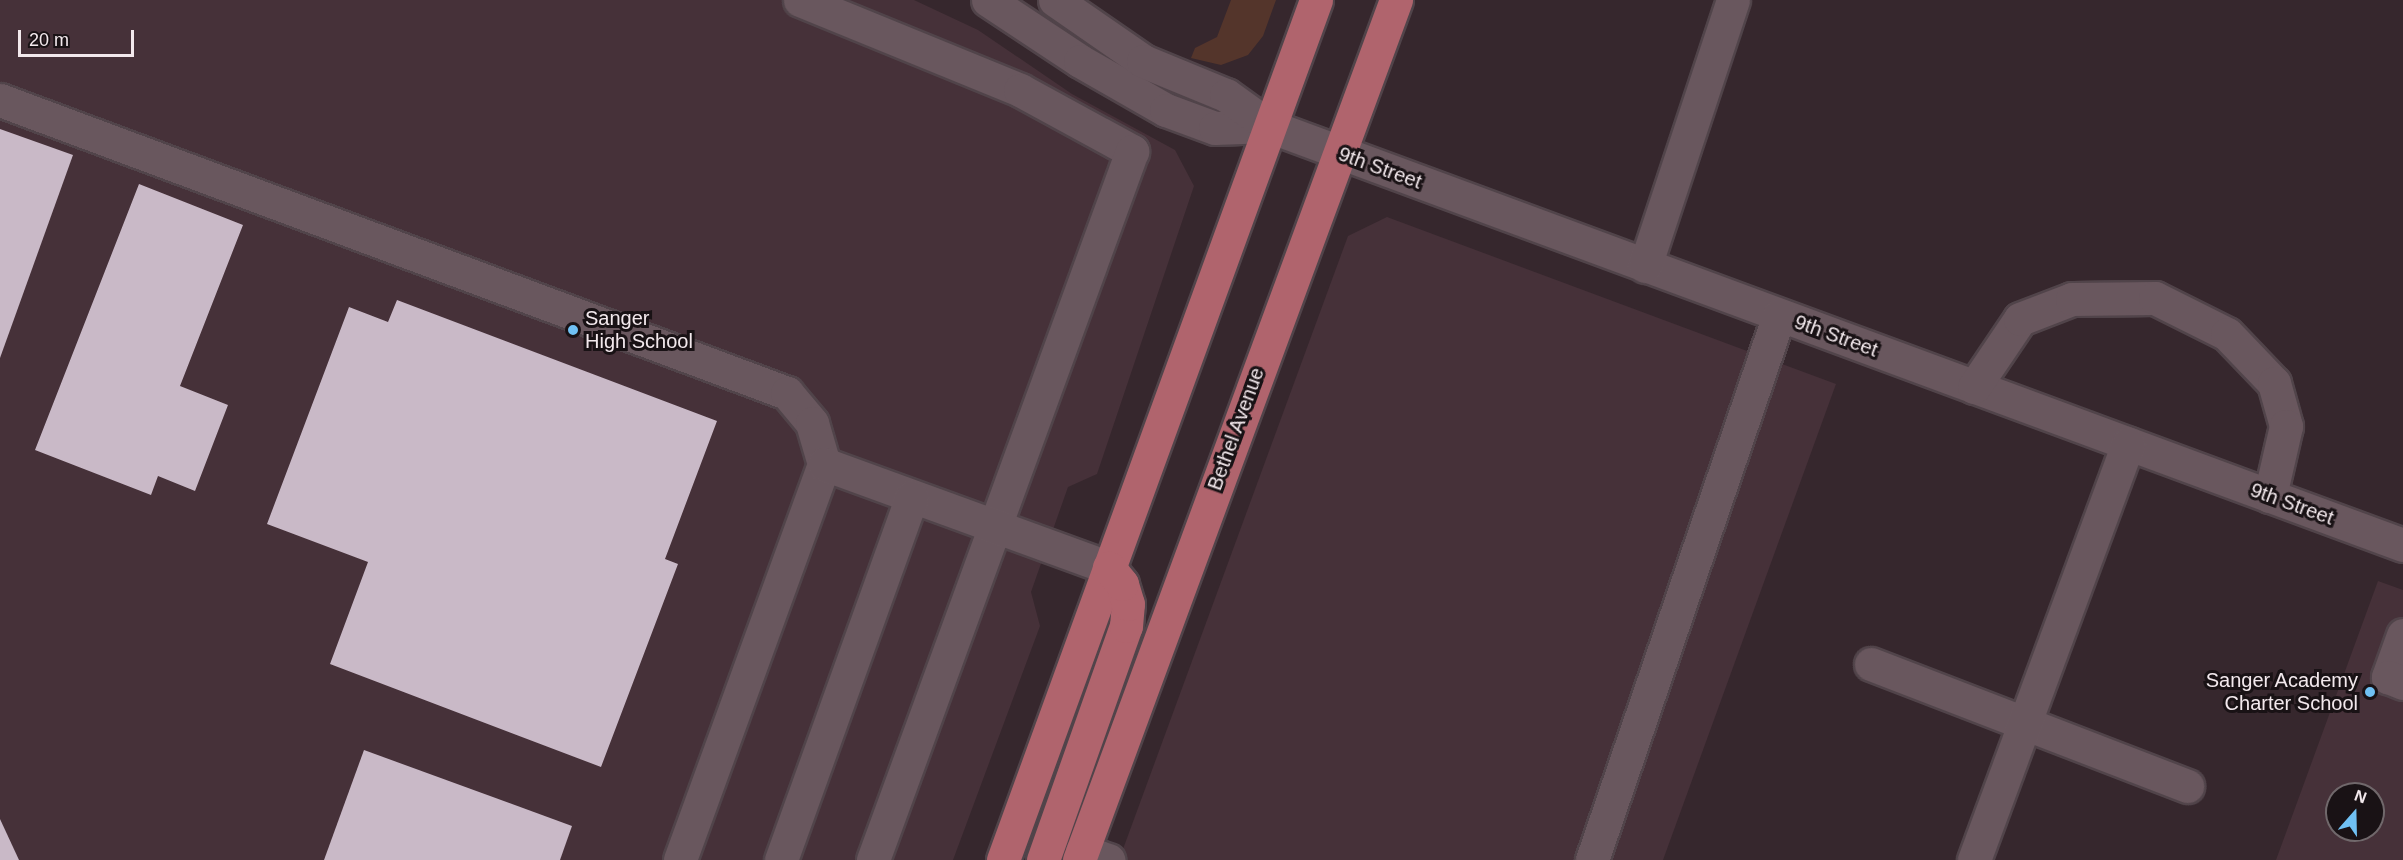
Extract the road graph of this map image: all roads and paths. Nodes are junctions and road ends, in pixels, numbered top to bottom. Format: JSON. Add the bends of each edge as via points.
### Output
{"nodes":[{"id":1,"x":800,"y":0,"type":"edge"},
{"id":2,"x":990,"y":0,"type":"edge"},
{"id":3,"x":1055,"y":0,"type":"edge"},
{"id":4,"x":1316,"y":0,"type":"edge"},
{"id":5,"x":1396,"y":0,"type":"edge"},
{"id":6,"x":1733,"y":0,"type":"edge"},
{"id":7,"x":0,"y":100,"type":"edge"},
{"id":8,"x":1269,"y":126,"type":"junction"},
{"id":9,"x":1339,"y":154,"type":"junction"},
{"id":10,"x":1645,"y":266,"type":"junction"},
{"id":11,"x":1779,"y":315,"type":"junction"},
{"id":12,"x":1974,"y":387,"type":"junction"},
{"id":13,"x":2128,"y":444,"type":"junction"},
{"id":14,"x":824,"y":464,"type":"junction"},
{"id":15,"x":2270,"y":496,"type":"junction"},
{"id":16,"x":912,"y":497,"type":"junction"},
{"id":17,"x":995,"y":526,"type":"junction"},
{"id":18,"x":2402,"y":543,"type":"edge"},
{"id":19,"x":1109,"y":568,"type":"junction"},
{"id":20,"x":2403,"y":635,"type":"edge"},
{"id":21,"x":1871,"y":664,"type":"dead end"},
{"id":22,"x":2403,"y":683,"type":"edge"},
{"id":23,"x":2025,"y":722,"type":"junction"},
{"id":24,"x":2187,"y":786,"type":"dead end"},
{"id":25,"x":1089,"y":857,"type":"edge"},
{"id":26,"x":680,"y":860,"type":"edge"},
{"id":27,"x":781,"y":860,"type":"edge"},
{"id":28,"x":873,"y":860,"type":"edge"},
{"id":29,"x":1003,"y":860,"type":"edge"},
{"id":30,"x":1043,"y":860,"type":"edge"},
{"id":31,"x":1592,"y":860,"type":"edge"},
{"id":32,"x":1974,"y":860,"type":"edge"}],
"edges":[{"from":1,"to":17,"type":"street","via":[[1020,90],[1132,151]]},
{"from":2,"to":8,"type":"street","name":"9th Street","via":[[1080,62],[1166,110],[1215,128]]},
{"from":3,"to":8,"type":"street","name":"9th Street","via":[[1143,60],[1226,95]]},
{"from":4,"to":8,"type":"main road"},
{"from":5,"to":9,"type":"main road","name":"Bethel Avenue"},
{"from":6,"to":10,"type":"street"},
{"from":7,"to":14,"type":"street","via":[[788,393],[812,423]]},
{"from":8,"to":9,"type":"street","name":"9th Street"},
{"from":8,"to":19,"type":"main road"},
{"from":9,"to":10,"type":"street","name":"9th Street"},
{"from":9,"to":25,"type":"main road","name":"Bethel Avenue"},
{"from":10,"to":11,"type":"street","name":"9th Street"},
{"from":11,"to":12,"type":"street","name":"9th Street"},
{"from":11,"to":31,"type":"street"},
{"from":12,"to":13,"type":"street","name":"9th Street"},
{"from":12,"to":15,"type":"street","via":[[2020,319],[2072,299],[2155,298],[2227,334],[2274,382],[2286,426]]},
{"from":13,"to":15,"type":"street","name":"9th Street"},
{"from":13,"to":23,"type":"street"},
{"from":14,"to":16,"type":"street"},
{"from":14,"to":26,"type":"street"},
{"from":15,"to":18,"type":"street","name":"9th Street"},
{"from":16,"to":17,"type":"street"},
{"from":16,"to":27,"type":"street"},
{"from":17,"to":19,"type":"street"},
{"from":17,"to":28,"type":"street"},
{"from":19,"to":29,"type":"main road"},
{"from":19,"to":30,"type":"main road","via":[[1125,594],[1126,626]]},
{"from":20,"to":22,"type":"street","via":[[2388,677]]},
{"from":21,"to":23,"type":"street"},
{"from":23,"to":24,"type":"street"},
{"from":23,"to":32,"type":"street"}]}
